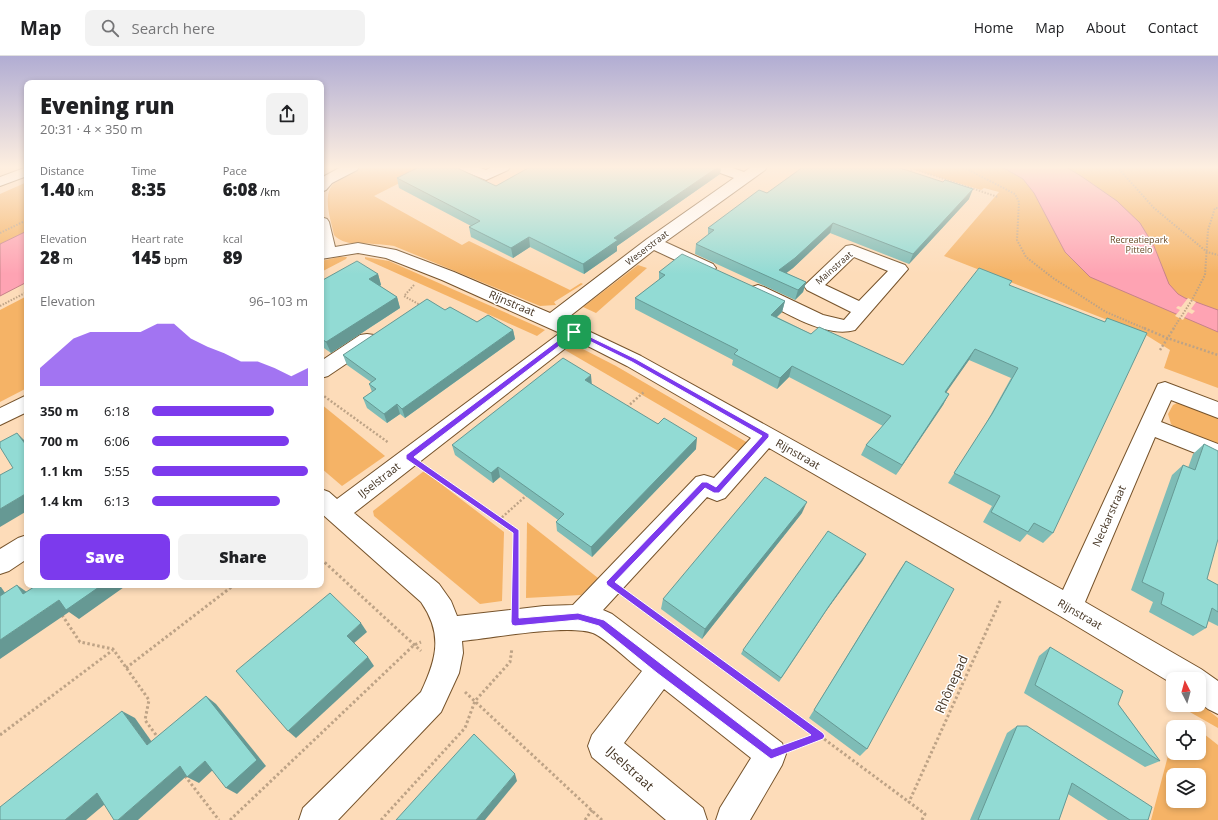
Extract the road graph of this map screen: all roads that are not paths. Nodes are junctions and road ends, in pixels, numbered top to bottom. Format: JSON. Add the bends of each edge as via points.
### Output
{"nodes":[{"id":1,"x":709,"y":203,"type":"edge"},
{"id":2,"x":653,"y":243,"type":"junction"},
{"id":3,"x":324,"y":253,"type":"edge"},
{"id":4,"x":862,"y":310,"type":"dead end"},
{"id":5,"x":552,"y":321,"type":"junction"},
{"id":6,"x":380,"y":331,"type":"edge"},
{"id":7,"x":574,"y":332,"type":"junction"},
{"id":8,"x":324,"y":369,"type":"edge"},
{"id":9,"x":24,"y":405,"type":"edge"},
{"id":10,"x":1218,"y":410,"type":"edge"},
{"id":11,"x":0,"y":417,"type":"edge"},
{"id":12,"x":1148,"y":426,"type":"junction"},
{"id":13,"x":766,"y":436,"type":"junction"},
{"id":14,"x":1218,"y":453,"type":"edge"},
{"id":15,"x":329,"y":506,"type":"edge"},
{"id":16,"x":24,"y":548,"type":"edge"},
{"id":17,"x":0,"y":563,"type":"edge"},
{"id":18,"x":1069,"y":607,"type":"junction"},
{"id":19,"x":578,"y":617,"type":"junction"},
{"id":20,"x":448,"y":630,"type":"junction"},
{"id":21,"x":660,"y":670,"type":"junction"},
{"id":22,"x":1179,"y":672,"type":"edge"},
{"id":23,"x":1206,"y":690,"type":"edge"},
{"id":24,"x":1218,"y":700,"type":"edge"},
{"id":25,"x":315,"y":820,"type":"edge"},
{"id":26,"x":691,"y":820,"type":"edge"},
{"id":27,"x":732,"y":820,"type":"edge"}],
"edges":[{"from":1,"to":2,"type":"main road","name":"Weserstraat"},
{"from":2,"to":4,"type":"main road","via":[[832,326],[849,326]]},
{"from":2,"to":5,"type":"main road","name":"Weserstraat"},
{"from":3,"to":5,"type":"main road","name":"Rijnstraat","via":[[358,248],[390,254]]},
{"from":5,"to":7,"type":"main road","name":"Rijnstraat"},
{"from":6,"to":8,"type":"main road"},
{"from":7,"to":13,"type":"main road","name":"Rijnstraat","via":[[634,361]]},
{"from":7,"to":15,"type":"main road","name":"IJselstraat","via":[[409,457]]},
{"from":9,"to":11,"type":"main road"},
{"from":10,"to":12,"type":"main road","name":"Neckarstraat","via":[[1166,389]]},
{"from":12,"to":14,"type":"main road"},
{"from":12,"to":18,"type":"main road","name":"Neckarstraat"},
{"from":13,"to":18,"type":"main road","name":"Rijnstraat"},
{"from":13,"to":19,"type":"main road","via":[[717,491],[704,484]]},
{"from":15,"to":20,"type":"main road","name":"IJselstraat","via":[[430,593],[442,610]]},
{"from":16,"to":17,"type":"main road"},
{"from":18,"to":22,"type":"main road","name":"Rijnstraat"},
{"from":19,"to":20,"type":"main road"},
{"from":19,"to":21,"type":"main road","via":[[602,623]]},
{"from":20,"to":25,"type":"main road","name":"IJselstraat","via":[[449,653],[445,673],[431,702]]},
{"from":21,"to":26,"type":"main road","name":"IJselstraat","via":[[603,746]]},
{"from":21,"to":27,"type":"main road","via":[[771,754]]},
{"from":23,"to":24,"type":"main road"}]}
